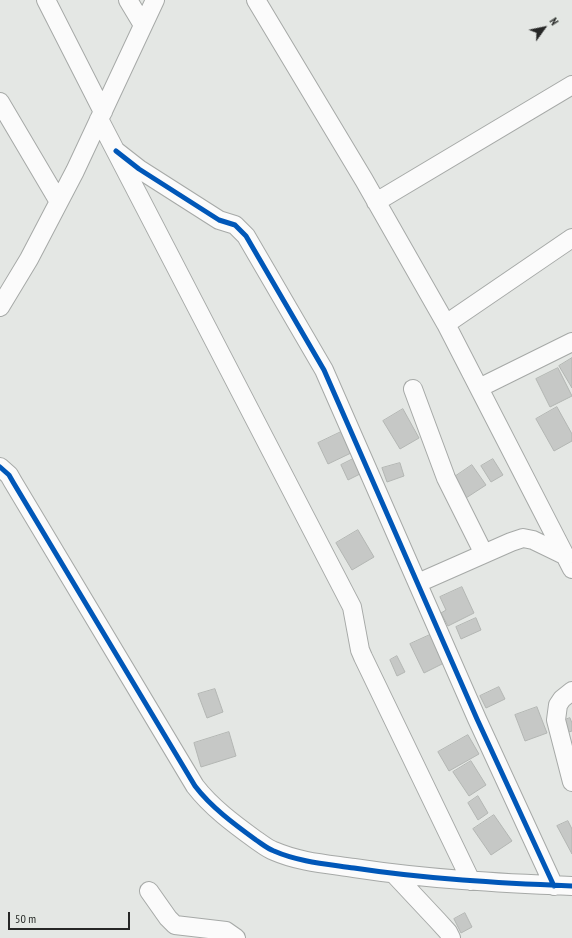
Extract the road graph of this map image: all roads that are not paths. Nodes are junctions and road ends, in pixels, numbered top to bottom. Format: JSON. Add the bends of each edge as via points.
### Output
{"nodes":[{"id":1,"x":46,"y":0,"type":"edge"},
{"id":2,"x":128,"y":0,"type":"edge"},
{"id":3,"x":155,"y":0,"type":"edge"},
{"id":4,"x":256,"y":0,"type":"edge"},
{"id":5,"x":143,"y":26,"type":"junction"},
{"id":6,"x":572,"y":86,"type":"edge"},
{"id":7,"x":0,"y":102,"type":"edge"},
{"id":8,"x":101,"y":116,"type":"junction"},
{"id":9,"x":116,"y":151,"type":"junction"},
{"id":10,"x":60,"y":202,"type":"junction"},
{"id":11,"x":376,"y":202,"type":"junction"},
{"id":12,"x":572,"y":238,"type":"edge"},
{"id":13,"x":0,"y":307,"type":"edge"},
{"id":14,"x":446,"y":324,"type":"junction"},
{"id":15,"x":572,"y":342,"type":"edge"},
{"id":16,"x":480,"y":388,"type":"junction"},
{"id":17,"x":413,"y":389,"type":"dead end"},
{"id":18,"x":0,"y":467,"type":"edge"},
{"id":19,"x":484,"y":554,"type":"junction"},
{"id":20,"x":569,"y":562,"type":"edge"},
{"id":21,"x":418,"y":583,"type":"junction"},
{"id":22,"x":572,"y":691,"type":"edge"},
{"id":23,"x":572,"y":782,"type":"edge"},
{"id":24,"x":394,"y":874,"type":"junction"},
{"id":25,"x":471,"y":881,"type":"junction"},
{"id":26,"x":554,"y":886,"type":"junction"},
{"id":27,"x":572,"y":886,"type":"edge"},
{"id":28,"x":149,"y":891,"type":"dead end"},
{"id":29,"x":236,"y":938,"type":"edge"},
{"id":30,"x":451,"y":938,"type":"edge"}],
"edges":[{"from":1,"to":8,"type":"street"},
{"from":2,"to":5,"type":"street"},
{"from":3,"to":5,"type":"street"},
{"from":4,"to":11,"type":"street"},
{"from":5,"to":8,"type":"street"},
{"from":6,"to":11,"type":"street"},
{"from":7,"to":10,"type":"street"},
{"from":8,"to":9,"type":"street"},
{"from":8,"to":10,"type":"street"},
{"from":9,"to":21,"type":"street","via":[[139,169],[219,220],[235,226],[246,236],[324,370]]},
{"from":9,"to":25,"type":"street","via":[[352,608],[363,657]]},
{"from":10,"to":13,"type":"street"},
{"from":11,"to":14,"type":"street"},
{"from":12,"to":14,"type":"street"},
{"from":14,"to":16,"type":"street"},
{"from":15,"to":16,"type":"street"},
{"from":16,"to":20,"type":"street"},
{"from":17,"to":19,"type":"street","via":[[446,478]]},
{"from":18,"to":24,"type":"street","via":[[9,475],[203,797],[247,834],[272,850],[291,858]]},
{"from":19,"to":20,"type":"street","via":[[523,538],[533,540]]},
{"from":19,"to":21,"type":"street"},
{"from":21,"to":26,"type":"street"},
{"from":22,"to":23,"type":"street","via":[[558,705],[556,720]]},
{"from":24,"to":25,"type":"street"},
{"from":24,"to":30,"type":"street"},
{"from":25,"to":26,"type":"street"},
{"from":26,"to":27,"type":"street"},
{"from":28,"to":29,"type":"street","via":[[175,925],[226,931]]}]}
